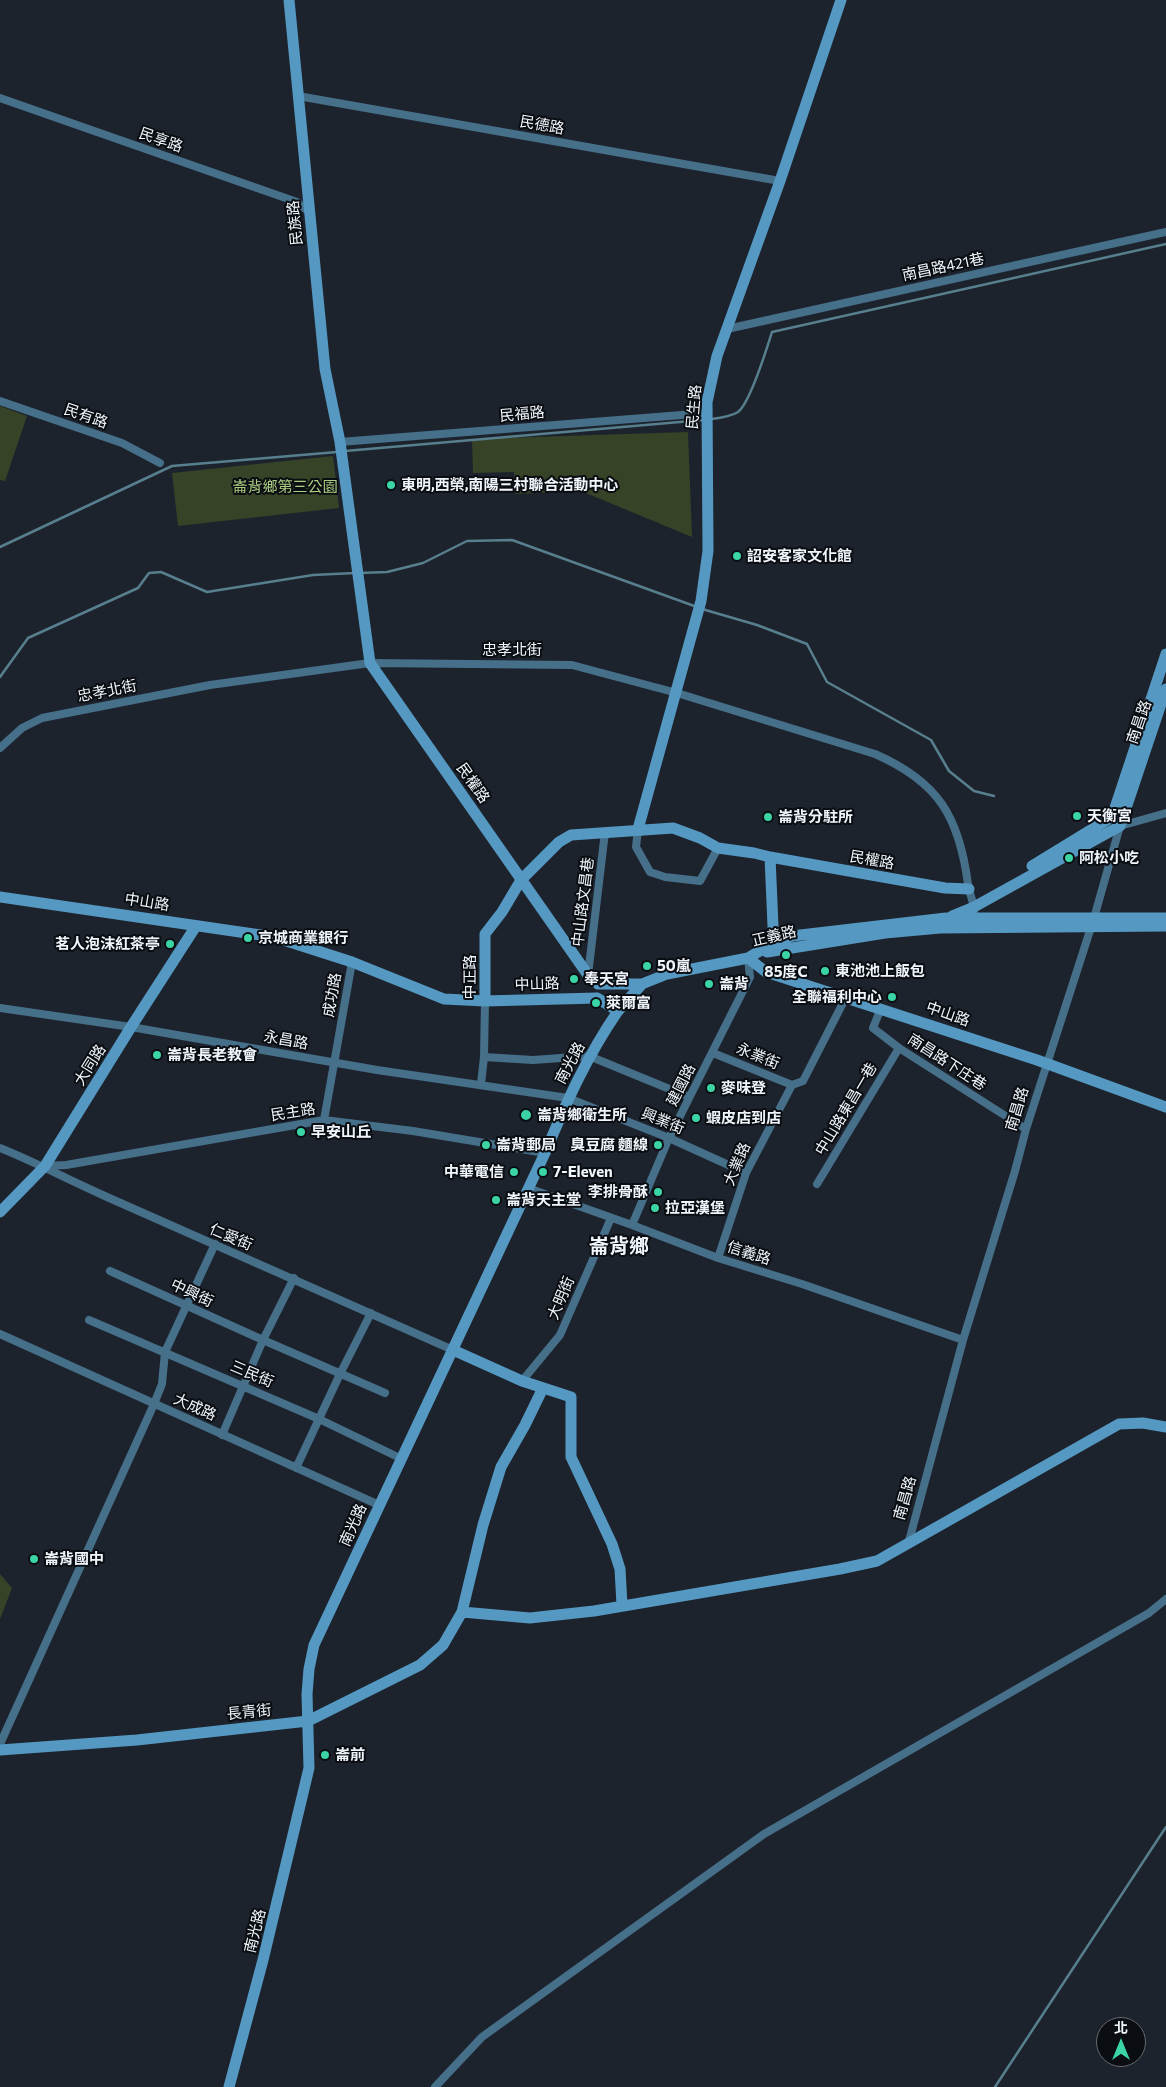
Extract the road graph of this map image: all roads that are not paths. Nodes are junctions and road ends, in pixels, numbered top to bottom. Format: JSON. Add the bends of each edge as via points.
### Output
{"nodes":[{"id":1,"x":289,"y":0,"type":"edge"},
{"id":2,"x":841,"y":0,"type":"edge"},
{"id":3,"x":298,"y":96,"type":"junction"},
{"id":4,"x":0,"y":98,"type":"edge"},
{"id":5,"x":780,"y":181,"type":"junction"},
{"id":6,"x":310,"y":212,"type":"junction"},
{"id":7,"x":1166,"y":232,"type":"edge"},
{"id":8,"x":727,"y":329,"type":"junction"},
{"id":9,"x":0,"y":401,"type":"edge"},
{"id":10,"x":706,"y":412,"type":"junction"},
{"id":11,"x":340,"y":442,"type":"junction"},
{"id":12,"x":160,"y":463,"type":"dead end"},
{"id":13,"x":1166,"y":654,"type":"edge"},
{"id":14,"x":370,"y":663,"type":"junction"},
{"id":15,"x":1166,"y":688,"type":"edge"},
{"id":16,"x":677,"y":693,"type":"junction"},
{"id":17,"x":0,"y":748,"type":"edge"},
{"id":18,"x":1166,"y":813,"type":"edge"},
{"id":19,"x":1116,"y":821,"type":"junction"},
{"id":20,"x":638,"y":829,"type":"junction"},
{"id":21,"x":605,"y":832,"type":"junction"},
{"id":22,"x":718,"y":848,"type":"junction"},
{"id":23,"x":770,"y":857,"type":"junction"},
{"id":24,"x":521,"y":880,"type":"junction"},
{"id":25,"x":969,"y":890,"type":"junction"},
{"id":26,"x":0,"y":896,"type":"edge"},
{"id":27,"x":974,"y":917,"type":"junction"},
{"id":28,"x":1166,"y":918,"type":"edge"},
{"id":29,"x":1093,"y":922,"type":"junction"},
{"id":30,"x":943,"y":923,"type":"junction"},
{"id":31,"x":196,"y":926,"type":"junction"},
{"id":32,"x":1166,"y":926,"type":"edge"},
{"id":33,"x":774,"y":946,"type":"junction"},
{"id":34,"x":748,"y":958,"type":"junction"},
{"id":35,"x":352,"y":962,"type":"junction"},
{"id":36,"x":588,"y":975,"type":"junction"},
{"id":37,"x":598,"y":984,"type":"junction"},
{"id":38,"x":642,"y":984,"type":"junction"},
{"id":39,"x":846,"y":997,"type":"junction"},
{"id":40,"x":597,"y":998,"type":"junction"},
{"id":41,"x":485,"y":1001,"type":"junction"},
{"id":42,"x":0,"y":1008,"type":"edge"},
{"id":43,"x":881,"y":1008,"type":"junction"},
{"id":44,"x":618,"y":1012,"type":"junction"},
{"id":45,"x":131,"y":1027,"type":"junction"},
{"id":46,"x":899,"y":1048,"type":"junction"},
{"id":47,"x":713,"y":1053,"type":"junction"},
{"id":48,"x":589,"y":1056,"type":"junction"},
{"id":49,"x":484,"y":1057,"type":"junction"},
{"id":50,"x":334,"y":1062,"type":"junction"},
{"id":51,"x":1047,"y":1064,"type":"junction"},
{"id":52,"x":481,"y":1084,"type":"junction"},
{"id":53,"x":792,"y":1085,"type":"junction"},
{"id":54,"x":689,"y":1097,"type":"junction"},
{"id":55,"x":568,"y":1098,"type":"junction"},
{"id":56,"x":1166,"y":1107,"type":"edge"},
{"id":57,"x":324,"y":1120,"type":"junction"},
{"id":58,"x":1026,"y":1129,"type":"junction"},
{"id":59,"x":669,"y":1138,"type":"junction"},
{"id":60,"x":0,"y":1148,"type":"edge"},
{"id":61,"x":544,"y":1153,"type":"junction"},
{"id":62,"x":66,"y":1165,"type":"junction"},
{"id":63,"x":45,"y":1166,"type":"junction"},
{"id":64,"x":746,"y":1172,"type":"junction"},
{"id":65,"x":67,"y":1179,"type":"junction"},
{"id":66,"x":818,"y":1184,"type":"dead end"},
{"id":67,"x":528,"y":1188,"type":"junction"},
{"id":68,"x":0,"y":1212,"type":"edge"},
{"id":69,"x":611,"y":1218,"type":"junction"},
{"id":70,"x":632,"y":1225,"type":"junction"},
{"id":71,"x":214,"y":1244,"type":"junction"},
{"id":72,"x":718,"y":1258,"type":"junction"},
{"id":73,"x":110,"y":1270,"type":"dead end"},
{"id":74,"x":294,"y":1278,"type":"junction"},
{"id":75,"x":186,"y":1305,"type":"junction"},
{"id":76,"x":371,"y":1313,"type":"junction"},
{"id":77,"x":89,"y":1320,"type":"dead end"},
{"id":78,"x":0,"y":1334,"type":"edge"},
{"id":79,"x":263,"y":1340,"type":"junction"},
{"id":80,"x":963,"y":1340,"type":"junction"},
{"id":81,"x":453,"y":1350,"type":"junction"},
{"id":82,"x":165,"y":1352,"type":"junction"},
{"id":83,"x":340,"y":1374,"type":"junction"},
{"id":84,"x":522,"y":1381,"type":"junction"},
{"id":85,"x":244,"y":1386,"type":"junction"},
{"id":86,"x":542,"y":1388,"type":"junction"},
{"id":87,"x":385,"y":1393,"type":"dead end"},
{"id":88,"x":154,"y":1404,"type":"junction"},
{"id":89,"x":320,"y":1419,"type":"junction"},
{"id":90,"x":1166,"y":1427,"type":"edge"},
{"id":91,"x":222,"y":1435,"type":"junction"},
{"id":92,"x":402,"y":1459,"type":"junction"},
{"id":93,"x":296,"y":1468,"type":"junction"},
{"id":94,"x":378,"y":1505,"type":"junction"},
{"id":95,"x":908,"y":1541,"type":"junction"},
{"id":96,"x":1166,"y":1598,"type":"edge"},
{"id":97,"x":622,"y":1605,"type":"junction"},
{"id":98,"x":462,"y":1612,"type":"junction"},
{"id":99,"x":308,"y":1721,"type":"junction"},
{"id":100,"x":0,"y":1744,"type":"edge"},
{"id":101,"x":0,"y":1750,"type":"edge"},
{"id":102,"x":229,"y":2087,"type":"edge"},
{"id":103,"x":435,"y":2087,"type":"edge"}],
"edges":[{"from":1,"to":3,"type":"street","name":"民族路"},
{"from":2,"to":5,"type":"street","name":"民生路"},
{"from":3,"to":5,"type":"street","name":"民德路"},
{"from":3,"to":6,"type":"street","name":"民族路"},
{"from":4,"to":6,"type":"street","name":"民享路","via":[[298,202]]},
{"from":5,"to":8,"type":"street","name":"民生路"},
{"from":6,"to":11,"type":"street","name":"民族路","via":[[324,370]]},
{"from":7,"to":8,"type":"street","name":"南昌路421巷"},
{"from":8,"to":10,"type":"street","name":"民生路","via":[[717,356]]},
{"from":9,"to":12,"type":"street","name":"民有路","via":[[122,443]]},
{"from":10,"to":11,"type":"street","name":"民福路"},
{"from":10,"to":16,"type":"street","name":"民生路","via":[[708,551],[701,601]]},
{"from":11,"to":14,"type":"street","name":"民權路"},
{"from":13,"to":19,"type":"street","name":"南昌路"},
{"from":14,"to":16,"type":"street","name":"忠孝北街","via":[[572,665]]},
{"from":14,"to":17,"type":"street","name":"忠孝北街","via":[[210,685],[53,715],[22,728]]},
{"from":14,"to":24,"type":"street","name":"民權路"},
{"from":15,"to":19,"type":"street","name":"南昌路"},
{"from":16,"to":20,"type":"street","name":"民生路"},
{"from":16,"to":25,"type":"street","name":"忠孝北街","via":[[902,765],[934,792],[953,821]]},
{"from":18,"to":19,"type":"street"},
{"from":19,"to":27,"type":"street"},
{"from":19,"to":29,"type":"street","name":"南昌路"},
{"from":20,"to":21,"type":"street","name":"民權路"},
{"from":20,"to":22,"type":"street","name":"民權路","via":[[673,828]]},
{"from":20,"to":22,"type":"street","via":[[636,847],[650,872],[665,877],[700,881]]},
{"from":21,"to":24,"type":"street","name":"民權路","via":[[571,834]]},
{"from":21,"to":36,"type":"street","name":"中山路文昌巷"},
{"from":22,"to":23,"type":"street","name":"民權路"},
{"from":23,"to":25,"type":"street","name":"民權路"},
{"from":23,"to":33,"type":"street"},
{"from":24,"to":36,"type":"street"},
{"from":24,"to":41,"type":"street","name":"中正路","via":[[485,934]]},
{"from":25,"to":27,"type":"street","name":"忠孝北街"},
{"from":26,"to":31,"type":"street","name":"中山路"},
{"from":27,"to":29,"type":"street","name":"正義路"},
{"from":27,"to":30,"type":"street"},
{"from":27,"to":30,"type":"street","name":"正義路"},
{"from":28,"to":29,"type":"street","name":"正義路"},
{"from":29,"to":32,"type":"street","name":"正義路"},
{"from":29,"to":51,"type":"street","name":"南昌路"},
{"from":30,"to":33,"type":"street","name":"正義路"},
{"from":31,"to":35,"type":"street","name":"中山路","via":[[274,937]]},
{"from":31,"to":45,"type":"street","name":"大同路"},
{"from":33,"to":34,"type":"street","name":"正義路"},
{"from":34,"to":38,"type":"street","via":[[667,974]]},
{"from":34,"to":39,"type":"street","name":"中山路","via":[[766,972]]},
{"from":34,"to":47,"type":"street","name":"建國路","via":[[750,977]]},
{"from":35,"to":41,"type":"street","name":"中山路","via":[[444,999]]},
{"from":35,"to":50,"type":"street","name":"成功路"},
{"from":36,"to":37,"type":"street"},
{"from":37,"to":38,"type":"street"},
{"from":37,"to":40,"type":"street"},
{"from":38,"to":44,"type":"street","name":"南光路"},
{"from":39,"to":43,"type":"street","name":"中山路"},
{"from":39,"to":53,"type":"street","name":"大業路","via":[[803,1081]]},
{"from":40,"to":41,"type":"street","name":"中山路"},
{"from":40,"to":44,"type":"street"},
{"from":41,"to":49,"type":"street","name":"中正路"},
{"from":42,"to":45,"type":"street","name":"永昌路"},
{"from":43,"to":46,"type":"street","name":"南昌路下庄巷","via":[[873,1028]]},
{"from":43,"to":51,"type":"street","name":"中山路"},
{"from":44,"to":48,"type":"street","name":"南光路"},
{"from":45,"to":50,"type":"street","name":"永昌路"},
{"from":45,"to":63,"type":"street","name":"大同路"},
{"from":46,"to":58,"type":"street","name":"南昌路下庄巷"},
{"from":46,"to":66,"type":"street","name":"中山路東昌一巷"},
{"from":47,"to":53,"type":"street","name":"永業街"},
{"from":47,"to":54,"type":"street","name":"建國路"},
{"from":48,"to":49,"type":"street","via":[[533,1060]]},
{"from":48,"to":54,"type":"street"},
{"from":48,"to":55,"type":"street","name":"南光路"},
{"from":49,"to":52,"type":"street","name":"中正路"},
{"from":50,"to":52,"type":"street","name":"永昌路"},
{"from":50,"to":57,"type":"street","name":"成功路"},
{"from":51,"to":56,"type":"street","name":"中山路"},
{"from":51,"to":58,"type":"street","name":"南昌路"},
{"from":52,"to":55,"type":"street","name":"永昌路"},
{"from":53,"to":64,"type":"street","name":"大業路"},
{"from":54,"to":59,"type":"street","name":"建國路"},
{"from":55,"to":59,"type":"street","name":"興業街"},
{"from":55,"to":61,"type":"street","name":"南光路"},
{"from":57,"to":61,"type":"street","name":"民主路"},
{"from":57,"to":62,"type":"street","name":"民主路"},
{"from":58,"to":80,"type":"street","name":"南昌路"},
{"from":59,"to":64,"type":"street","name":"興業街"},
{"from":59,"to":70,"type":"street","name":"建國路"},
{"from":60,"to":63,"type":"street","name":"仁愛街"},
{"from":61,"to":67,"type":"street","name":"南光路"},
{"from":62,"to":63,"type":"street","name":"民主路"},
{"from":62,"to":65,"type":"street"},
{"from":63,"to":65,"type":"street","name":"仁愛街"},
{"from":63,"to":68,"type":"street","name":"大同路"},
{"from":64,"to":72,"type":"street","name":"大業路"},
{"from":65,"to":71,"type":"street","name":"仁愛街"},
{"from":67,"to":69,"type":"street","name":"信義路"},
{"from":67,"to":81,"type":"street","name":"南光路"},
{"from":69,"to":70,"type":"street","name":"信義路"},
{"from":69,"to":84,"type":"street","name":"大明街","via":[[560,1335]]},
{"from":70,"to":72,"type":"street","name":"信義路"},
{"from":71,"to":74,"type":"street","name":"仁愛街"},
{"from":71,"to":75,"type":"street"},
{"from":72,"to":80,"type":"street","name":"信義路"},
{"from":73,"to":75,"type":"street","name":"中興街"},
{"from":74,"to":76,"type":"street","name":"仁愛街"},
{"from":74,"to":79,"type":"street"},
{"from":75,"to":79,"type":"street","name":"中興街"},
{"from":75,"to":82,"type":"street"},
{"from":76,"to":81,"type":"street","name":"仁愛街"},
{"from":76,"to":83,"type":"street"},
{"from":77,"to":82,"type":"street","name":"三民街"},
{"from":78,"to":88,"type":"street","name":"大成路"},
{"from":79,"to":83,"type":"street"},
{"from":79,"to":85,"type":"street"},
{"from":80,"to":95,"type":"street","name":"南昌路"},
{"from":81,"to":84,"type":"street"},
{"from":81,"to":92,"type":"street","name":"南光路"},
{"from":82,"to":85,"type":"street","name":"三民街"},
{"from":82,"to":88,"type":"street","via":[[162,1384]]},
{"from":83,"to":87,"type":"street"},
{"from":83,"to":89,"type":"street"},
{"from":84,"to":86,"type":"street"},
{"from":85,"to":89,"type":"street","name":"三民街"},
{"from":85,"to":91,"type":"street"},
{"from":86,"to":97,"type":"street","via":[[570,1397],[571,1457],[612,1544],[620,1570]]},
{"from":86,"to":98,"type":"street","name":"長青街","via":[[501,1467]]},
{"from":88,"to":91,"type":"street","name":"大成路"},
{"from":88,"to":100,"type":"street"},
{"from":89,"to":92,"type":"street","name":"三民街"},
{"from":89,"to":93,"type":"street"},
{"from":90,"to":95,"type":"street","via":[[1119,1424]]},
{"from":91,"to":93,"type":"street","name":"大成路"},
{"from":92,"to":94,"type":"street","name":"南光路"},
{"from":93,"to":94,"type":"street","name":"大成路"},
{"from":94,"to":99,"type":"street","name":"南光路","via":[[314,1645],[308,1677]]},
{"from":95,"to":97,"type":"street","via":[[877,1561]]},
{"from":96,"to":103,"type":"street","via":[[1149,1613],[764,1834],[482,2037]]},
{"from":97,"to":98,"type":"street","via":[[530,1618]]},
{"from":98,"to":99,"type":"street","name":"長青街","via":[[443,1645],[420,1665]]},
{"from":99,"to":101,"type":"street","name":"長青街","via":[[137,1740]]},
{"from":99,"to":102,"type":"street","name":"南光路","via":[[309,1768]]}]}
